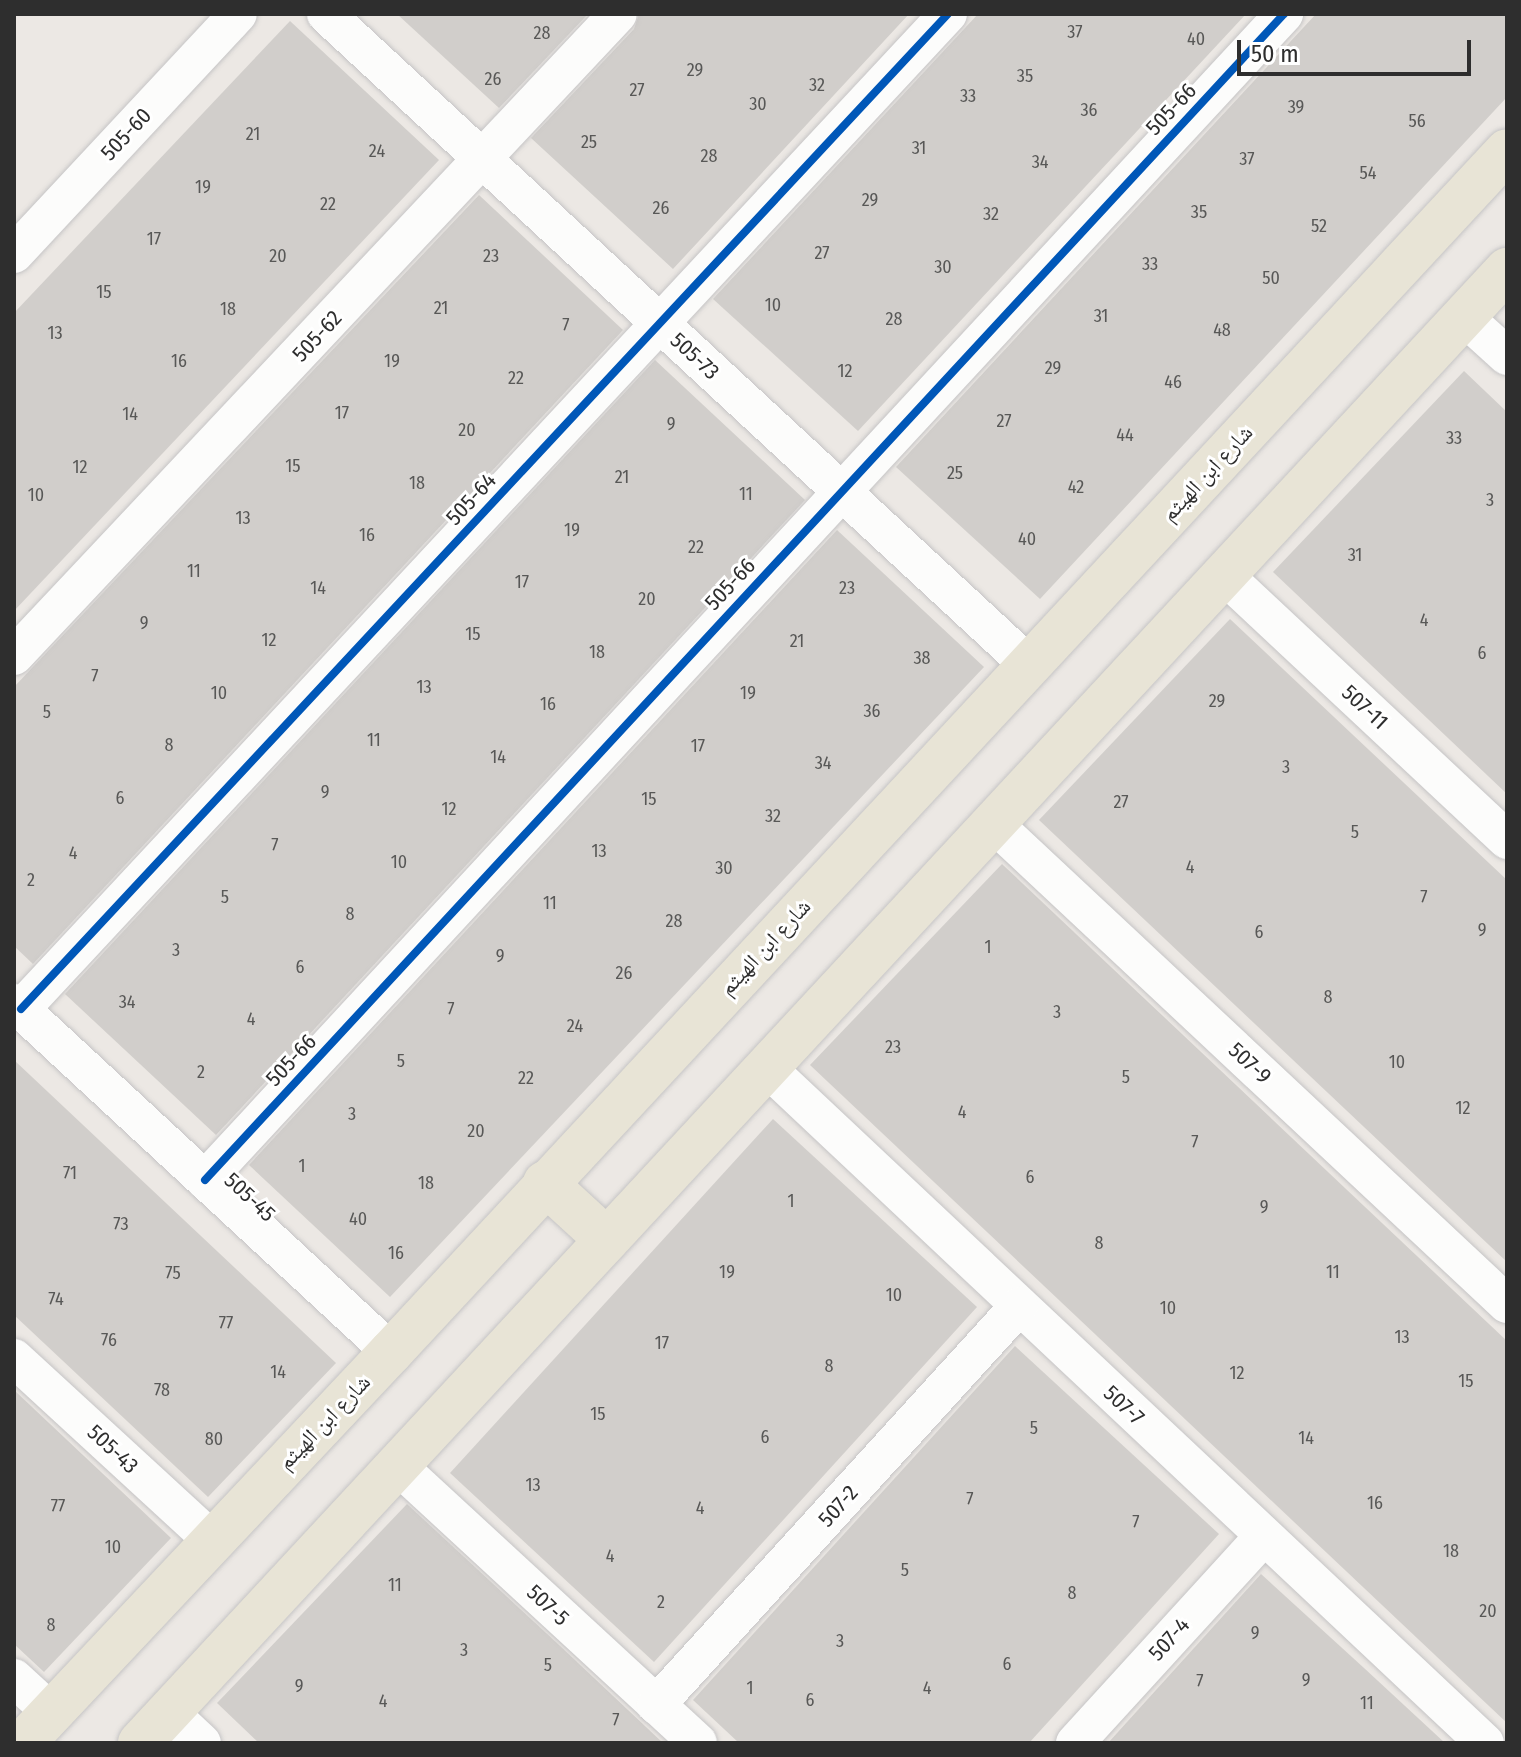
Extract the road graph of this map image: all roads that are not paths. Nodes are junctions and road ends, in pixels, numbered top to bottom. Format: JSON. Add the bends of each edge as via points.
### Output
{"nodes":[{"id":1,"x":238,"y":14,"type":"edge"},
{"id":2,"x":326,"y":14,"type":"edge"},
{"id":3,"x":618,"y":14,"type":"edge"},
{"id":4,"x":948,"y":14,"type":"edge"},
{"id":5,"x":1284,"y":14,"type":"edge"},
{"id":6,"x":1507,"y":151,"type":"edge"},
{"id":7,"x":483,"y":160,"type":"junction"},
{"id":8,"x":14,"y":254,"type":"edge"},
{"id":9,"x":1507,"y":270,"type":"edge"},
{"id":10,"x":1464,"y":317,"type":"junction"},
{"id":11,"x":659,"y":323,"type":"junction"},
{"id":12,"x":1507,"y":356,"type":"edge"},
{"id":13,"x":841,"y":491,"type":"junction"},
{"id":14,"x":1224,"y":575,"type":"junction"},
{"id":15,"x":14,"y":656,"type":"edge"},
{"id":16,"x":1028,"y":664,"type":"junction"},
{"id":17,"x":993,"y":823,"type":"junction"},
{"id":18,"x":1507,"y":840,"type":"edge"},
{"id":19,"x":18,"y":1006,"type":"edge"},
{"id":20,"x":765,"y":1066,"type":"junction"},
{"id":21,"x":205,"y":1180,"type":"junction"},
{"id":22,"x":545,"y":1183,"type":"junction"},
{"id":23,"x":607,"y":1240,"type":"junction"},
{"id":24,"x":1507,"y":1304,"type":"edge"},
{"id":25,"x":1019,"y":1306,"type":"junction"},
{"id":26,"x":391,"y":1352,"type":"junction"},
{"id":27,"x":14,"y":1358,"type":"edge"},
{"id":28,"x":398,"y":1466,"type":"junction"},
{"id":29,"x":1264,"y":1536,"type":"junction"},
{"id":30,"x":212,"y":1540,"type":"junction"},
{"id":31,"x":14,"y":1678,"type":"edge"},
{"id":32,"x":656,"y":1705,"type":"junction"},
{"id":33,"x":154,"y":1727,"type":"edge"},
{"id":34,"x":37,"y":1728,"type":"edge"},
{"id":35,"x":202,"y":1743,"type":"edge"},
{"id":36,"x":698,"y":1743,"type":"edge"},
{"id":37,"x":1075,"y":1743,"type":"edge"},
{"id":38,"x":1485,"y":1743,"type":"edge"}],
"edges":[{"from":1,"to":8,"type":"street","name":"505-60"},
{"from":2,"to":7,"type":"street","name":"505-73"},
{"from":3,"to":7,"type":"street","name":"505-62"},
{"from":4,"to":11,"type":"street","name":"505-64"},
{"from":5,"to":13,"type":"street","name":"505-66"},
{"from":6,"to":16,"type":"main road","name":"شارع ابن الهيثم"},
{"from":7,"to":11,"type":"street","name":"505-73"},
{"from":7,"to":15,"type":"street","name":"505-62"},
{"from":9,"to":10,"type":"main road"},
{"from":10,"to":12,"type":"street"},
{"from":10,"to":14,"type":"main road"},
{"from":11,"to":13,"type":"street","name":"505-73"},
{"from":11,"to":19,"type":"street","name":"505-64"},
{"from":13,"to":16,"type":"street","name":"505-73"},
{"from":13,"to":21,"type":"street","name":"505-66"},
{"from":14,"to":17,"type":"main road"},
{"from":14,"to":18,"type":"street","name":"507-11"},
{"from":16,"to":22,"type":"main road","name":"شارع ابن الهيثم"},
{"from":17,"to":20,"type":"main road"},
{"from":17,"to":24,"type":"street","name":"507-9"},
{"from":19,"to":21,"type":"street","name":"505-45"},
{"from":20,"to":23,"type":"main road"},
{"from":20,"to":25,"type":"street","name":"507-7"},
{"from":21,"to":26,"type":"street","name":"505-45"},
{"from":22,"to":23,"type":"main road"},
{"from":22,"to":26,"type":"main road","name":"شارع ابن الهيثم"},
{"from":23,"to":28,"type":"main road"},
{"from":25,"to":29,"type":"street","name":"507-7"},
{"from":25,"to":32,"type":"street","name":"507-2"},
{"from":26,"to":30,"type":"main road","name":"شارع ابن الهيثم"},
{"from":27,"to":30,"type":"street","name":"505-43"},
{"from":28,"to":32,"type":"street","name":"507-5"},
{"from":28,"to":33,"type":"main road"},
{"from":29,"to":37,"type":"street","name":"507-4"},
{"from":29,"to":38,"type":"street","name":"507-7"},
{"from":30,"to":34,"type":"main road","name":"شارع ابن الهيثم"},
{"from":31,"to":34,"type":"street"},
{"from":32,"to":36,"type":"street","name":"507-5"},
{"from":33,"to":35,"type":"street"}]}
